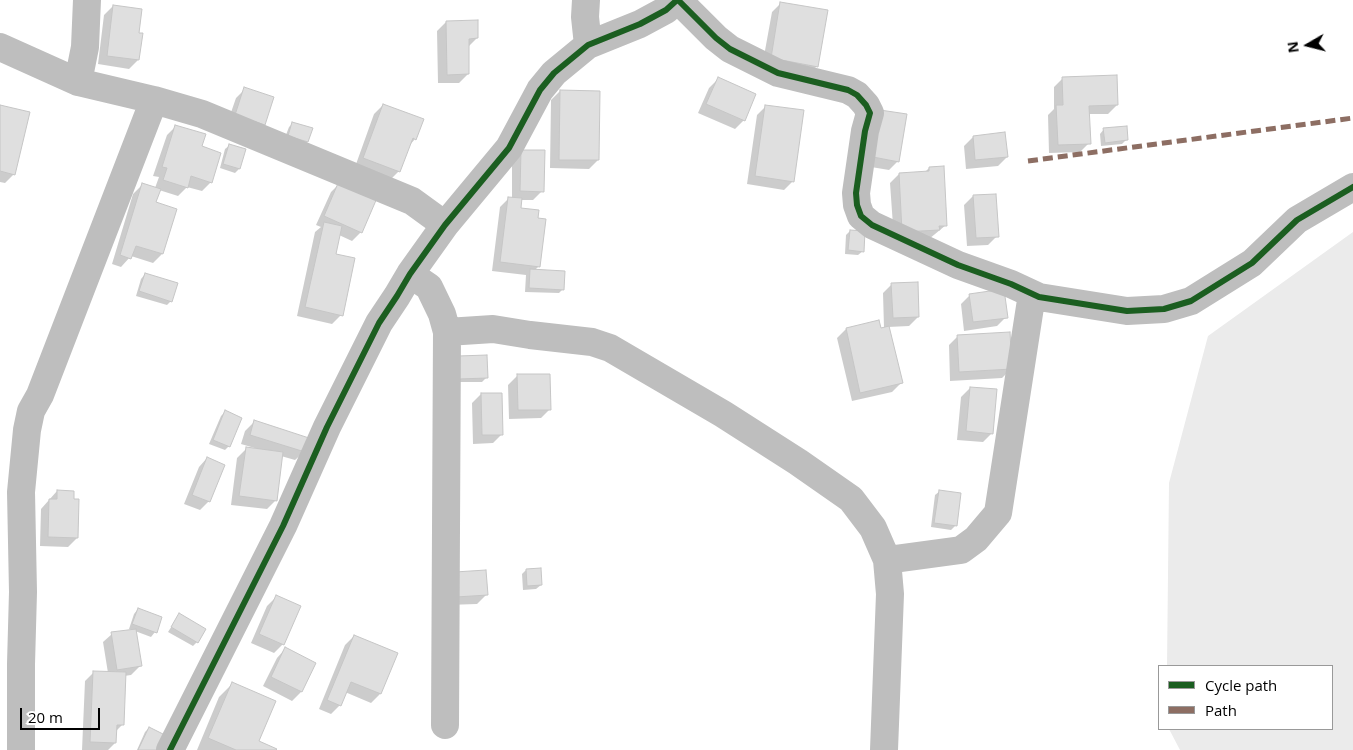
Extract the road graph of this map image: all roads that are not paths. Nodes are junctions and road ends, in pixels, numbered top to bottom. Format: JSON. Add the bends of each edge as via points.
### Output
{"nodes":[{"id":1,"x":87,"y":0,"type":"edge"},
{"id":2,"x":586,"y":0,"type":"edge"},
{"id":3,"x":677,"y":0,"type":"edge"},
{"id":4,"x":588,"y":45,"type":"junction"},
{"id":5,"x":0,"y":47,"type":"edge"},
{"id":6,"x":78,"y":82,"type":"junction"},
{"id":7,"x":154,"y":100,"type":"junction"},
{"id":8,"x":1353,"y":187,"type":"edge"},
{"id":9,"x":445,"y":225,"type":"junction"},
{"id":10,"x":410,"y":274,"type":"junction"},
{"id":11,"x":1032,"y":294,"type":"junction"},
{"id":12,"x":446,"y":332,"type":"junction"},
{"id":13,"x":887,"y":560,"type":"junction"},
{"id":14,"x":446,"y":724,"type":"dead end"},
{"id":15,"x":21,"y":750,"type":"edge"},
{"id":16,"x":170,"y":750,"type":"edge"},
{"id":17,"x":884,"y":750,"type":"edge"}],
"edges":[{"from":1,"to":6,"type":"street","via":[[85,47]]},
{"from":2,"to":4,"type":"street"},
{"from":3,"to":4,"type":"street","via":[[640,24]]},
{"from":3,"to":11,"type":"street","via":[[730,49],[778,73],[848,90],[866,105],[870,113],[856,193],[860,216],[872,225],[958,265]]},
{"from":4,"to":9,"type":"street","via":[[554,73],[540,90],[509,148]]},
{"from":5,"to":6,"type":"street"},
{"from":6,"to":7,"type":"street"},
{"from":7,"to":9,"type":"street","via":[[202,114],[412,201]]},
{"from":7,"to":15,"type":"street","via":[[31,411],[27,430],[21,492]]},
{"from":8,"to":11,"type":"street","via":[[1297,220],[1252,263],[1191,300],[1164,309],[1127,311]]},
{"from":9,"to":10,"type":"street"},
{"from":10,"to":12,"type":"street","via":[[429,287],[439,306]]},
{"from":10,"to":16,"type":"street","via":[[379,323],[327,427],[283,526]]},
{"from":11,"to":13,"type":"street","via":[[998,514],[976,539],[961,550]]},
{"from":12,"to":13,"type":"street","via":[[493,329],[592,342],[619,352],[723,414],[851,499],[873,528]]},
{"from":12,"to":14,"type":"street"},
{"from":13,"to":17,"type":"street","via":[[890,594]]}]}
